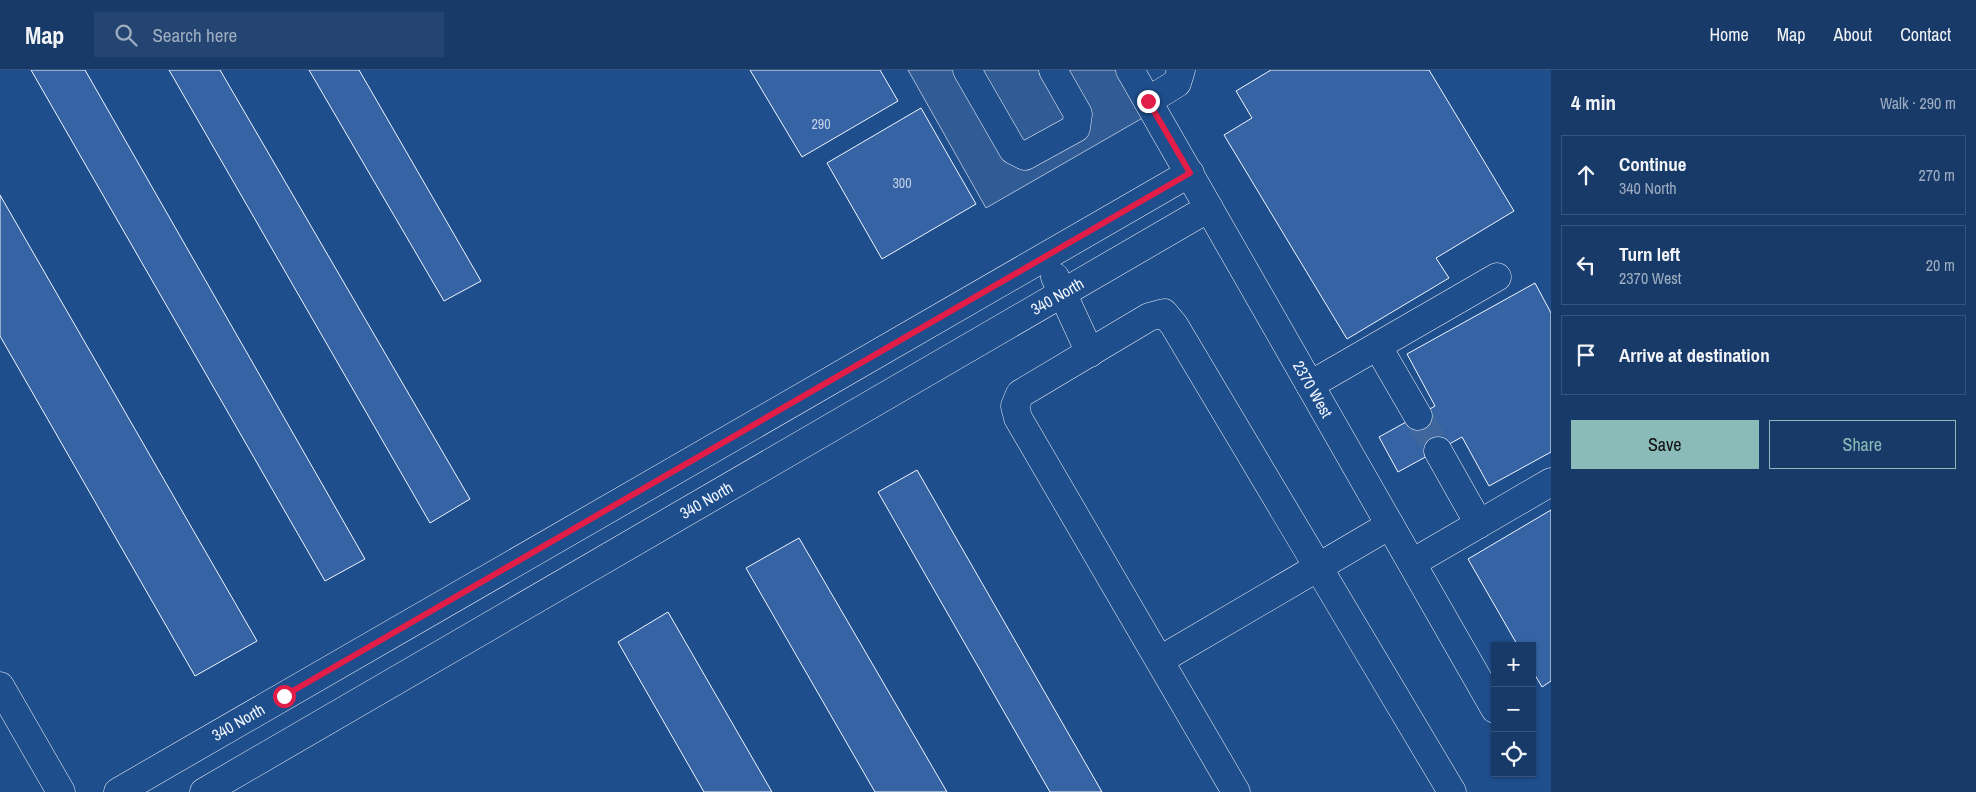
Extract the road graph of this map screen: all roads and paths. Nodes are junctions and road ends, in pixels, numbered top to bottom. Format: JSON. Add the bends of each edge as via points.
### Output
{"nodes":[{"id":1,"x":967,"y":70,"type":"edge"},
{"id":2,"x":1053,"y":70,"type":"edge"},
{"id":3,"x":1130,"y":70,"type":"edge"},
{"id":4,"x":1186,"y":74,"type":"edge"},
{"id":5,"x":1148,"y":101,"type":"junction"},
{"id":6,"x":1190,"y":173,"type":"junction"},
{"id":7,"x":1209,"y":208,"type":"junction"},
{"id":8,"x":1044,"y":257,"type":"junction"},
{"id":9,"x":1497,"y":277,"type":"dead end"},
{"id":10,"x":1064,"y":292,"type":"junction"},
{"id":11,"x":1378,"y":347,"type":"junction"},
{"id":12,"x":1090,"y":353,"type":"junction"},
{"id":13,"x":1310,"y":385,"type":"junction"},
{"id":14,"x":1418,"y":416,"type":"tunnel mouth"},
{"id":15,"x":1438,"y":451,"type":"tunnel mouth"},
{"id":16,"x":1551,"y":482,"type":"edge"},
{"id":17,"x":1479,"y":524,"type":"junction"},
{"id":18,"x":1390,"y":525,"type":"junction"},
{"id":19,"x":1412,"y":563,"type":"junction"},
{"id":20,"x":1317,"y":568,"type":"junction"},
{"id":21,"x":1160,"y":660,"type":"junction"},
{"id":22,"x":0,"y":686,"type":"edge"},
{"id":23,"x":1491,"y":702,"type":"edge"},
{"id":24,"x":61,"y":792,"type":"edge"},
{"id":25,"x":118,"y":792,"type":"edge"},
{"id":26,"x":204,"y":792,"type":"edge"},
{"id":27,"x":1236,"y":792,"type":"edge"},
{"id":28,"x":1452,"y":792,"type":"edge"}],
"edges":[{"from":1,"to":2,"type":"street","via":[[1013,150],[1025,156],[1076,128],[1078,114]]},
{"from":3,"to":5,"type":"street","name":"2370 West"},
{"from":4,"to":5,"type":"street"},
{"from":5,"to":6,"type":"street","name":"2370 West"},
{"from":6,"to":7,"type":"street","name":"2370 West"},
{"from":6,"to":8,"type":"street","name":"340 North"},
{"from":7,"to":10,"type":"street","name":"340 North"},
{"from":7,"to":13,"type":"street","name":"2370 West"},
{"from":8,"to":10,"type":"street"},
{"from":8,"to":25,"type":"street","name":"340 North"},
{"from":9,"to":11,"type":"street"},
{"from":10,"to":12,"type":"street"},
{"from":10,"to":26,"type":"street","name":"340 North"},
{"from":11,"to":13,"type":"street"},
{"from":11,"to":14,"type":"street"},
{"from":12,"to":20,"type":"street","via":[[1149,317],[1164,313]]},
{"from":12,"to":21,"type":"street","via":[[1020,394],[1014,406],[1018,418]]},
{"from":13,"to":18,"type":"street","name":"2370 West"},
{"from":15,"to":17,"type":"street"},
{"from":16,"to":17,"type":"street"},
{"from":17,"to":19,"type":"street"},
{"from":18,"to":19,"type":"street","name":"2370 West"},
{"from":18,"to":20,"type":"street"},
{"from":19,"to":23,"type":"street","name":"2370 West"},
{"from":20,"to":21,"type":"street"},
{"from":20,"to":28,"type":"street"},
{"from":21,"to":27,"type":"street"},
{"from":22,"to":24,"type":"street"}]}
